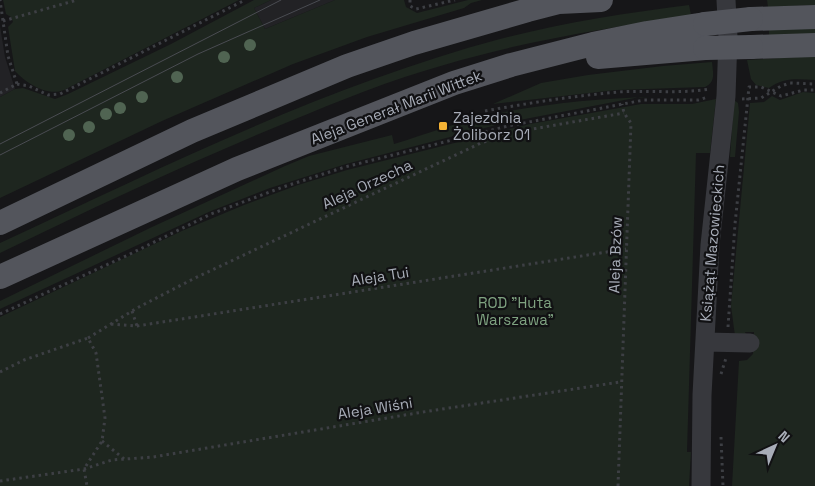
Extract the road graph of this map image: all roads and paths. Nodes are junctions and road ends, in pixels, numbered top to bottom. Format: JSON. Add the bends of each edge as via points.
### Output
{"nodes":[{"id":1,"x":0,"y":0,"type":"edge"},
{"id":2,"x":77,"y":0,"type":"edge"},
{"id":3,"x":246,"y":0,"type":"edge"},
{"id":4,"x":410,"y":0,"type":"edge"},
{"id":5,"x":455,"y":0,"type":"edge"},
{"id":6,"x":601,"y":0,"type":"edge"},
{"id":7,"x":726,"y":0,"type":"edge"},
{"id":8,"x":563,"y":1,"type":"edge"},
{"id":9,"x":815,"y":17,"type":"edge"},
{"id":10,"x":3,"y":21,"type":"junction"},
{"id":11,"x":815,"y":45,"type":"edge"},
{"id":12,"x":511,"y":65,"type":"junction"},
{"id":13,"x":17,"y":84,"type":"junction"},
{"id":14,"x":815,"y":84,"type":"edge"},
{"id":15,"x":715,"y":88,"type":"dead end"},
{"id":16,"x":815,"y":90,"type":"edge"},
{"id":17,"x":654,"y":92,"type":"junction"},
{"id":18,"x":771,"y":92,"type":"junction"},
{"id":19,"x":0,"y":93,"type":"edge"},
{"id":20,"x":711,"y":96,"type":"dead end"},
{"id":21,"x":737,"y":98,"type":"dead end"},
{"id":22,"x":748,"y":99,"type":"junction"},
{"id":23,"x":654,"y":100,"type":"junction"},
{"id":24,"x":622,"y":104,"type":"junction"},
{"id":25,"x":485,"y":111,"type":"dead end"},
{"id":26,"x":624,"y":113,"type":"junction"},
{"id":27,"x":0,"y":223,"type":"edge"},
{"id":28,"x":626,"y":249,"type":"junction"},
{"id":29,"x":0,"y":277,"type":"edge"},
{"id":30,"x":132,"y":311,"type":"junction"},
{"id":31,"x":0,"y":314,"type":"edge"},
{"id":32,"x":110,"y":324,"type":"junction"},
{"id":33,"x":137,"y":326,"type":"junction"},
{"id":34,"x":88,"y":338,"type":"junction"},
{"id":35,"x":705,"y":342,"type":"junction"},
{"id":36,"x":727,"y":343,"type":"junction"},
{"id":37,"x":750,"y":343,"type":"dead end"},
{"id":38,"x":0,"y":372,"type":"edge"},
{"id":39,"x":720,"y":379,"type":"dead end"},
{"id":40,"x":620,"y":382,"type":"junction"},
{"id":41,"x":720,"y":429,"type":"dead end"},
{"id":42,"x":102,"y":441,"type":"junction"},
{"id":43,"x":124,"y":459,"type":"junction"},
{"id":44,"x":84,"y":469,"type":"junction"},
{"id":45,"x":0,"y":481,"type":"edge"},
{"id":46,"x":87,"y":486,"type":"edge"},
{"id":47,"x":618,"y":486,"type":"edge"},
{"id":48,"x":701,"y":486,"type":"edge"},
{"id":49,"x":723,"y":486,"type":"edge"}],
"edges":[{"from":1,"to":10,"type":"path"},
{"from":2,"to":10,"type":"path"},
{"from":3,"to":13,"type":"path","via":[[60,94],[48,95]]},
{"from":4,"to":5,"type":"path","via":[[410,6],[416,9]]},
{"from":6,"to":8,"type":"main road"},
{"from":7,"to":35,"type":"street","name":"Książąt Mazowieckich","via":[[726,96],[710,245]]},
{"from":8,"to":27,"type":"main road","via":[[414,43],[347,66],[192,131]]},
{"from":9,"to":12,"type":"main road","name":"Aleja Generał Marii Wittek","bridge":true,"via":[[705,24],[593,44]]},
{"from":10,"to":13,"type":"path","via":[[8,56]]},
{"from":11,"to":12,"type":"main road","bridge":true,"via":[[642,52]]},
{"from":12,"to":29,"type":"main road","name":"Aleja Generał Marii Wittek","via":[[454,83],[236,169]]},
{"from":13,"to":19,"type":"path"},
{"from":14,"to":18,"type":"path","via":[[790,83]]},
{"from":15,"to":17,"type":"path"},
{"from":16,"to":18,"type":"path","via":[[782,96]]},
{"from":17,"to":23,"type":"path"},
{"from":17,"to":25,"type":"path","via":[[552,99]]},
{"from":18,"to":22,"type":"path","via":[[760,98]]},
{"from":18,"to":22,"type":"path","via":[[761,87],[749,87]]},
{"from":20,"to":23,"type":"path","via":[[698,100]]},
{"from":21,"to":22,"type":"path"},
{"from":22,"to":36,"type":"path"},
{"from":23,"to":24,"type":"path"},
{"from":24,"to":26,"type":"path","name":"Aleja Bzów"},
{"from":24,"to":31,"type":"path","via":[[508,126],[345,167],[283,187],[211,214]]},
{"from":26,"to":28,"type":"path","name":"Aleja Bzów","via":[[630,123]]},
{"from":26,"to":30,"type":"path","name":"Aleja Orzecha","via":[[510,133],[481,143]]},
{"from":28,"to":33,"type":"path","name":"Aleja Tui"},
{"from":28,"to":40,"type":"path","name":"Aleja Bzów"},
{"from":30,"to":32,"type":"path","name":"Aleja Orzecha"},
{"from":30,"to":33,"type":"path"},
{"from":32,"to":33,"type":"path","name":"Aleja Tui"},
{"from":32,"to":34,"type":"path","name":"Aleja Orzecha"},
{"from":34,"to":38,"type":"path","name":"Aleja Orzecha","via":[[24,360]]},
{"from":34,"to":42,"type":"path","via":[[96,353],[104,409]]},
{"from":35,"to":36,"type":"street"},
{"from":35,"to":48,"type":"street","name":"Książąt Mazowieckich"},
{"from":36,"to":37,"type":"street"},
{"from":36,"to":39,"type":"path"},
{"from":40,"to":43,"type":"path","name":"Aleja Wiśni"},
{"from":40,"to":47,"type":"path","name":"Aleja Bzów"},
{"from":41,"to":49,"type":"path"},
{"from":42,"to":43,"type":"path"},
{"from":42,"to":44,"type":"path"},
{"from":43,"to":44,"type":"path","name":"Aleja Wiśni"},
{"from":44,"to":45,"type":"path","name":"Aleja Wiśni"},
{"from":44,"to":46,"type":"path"}]}
